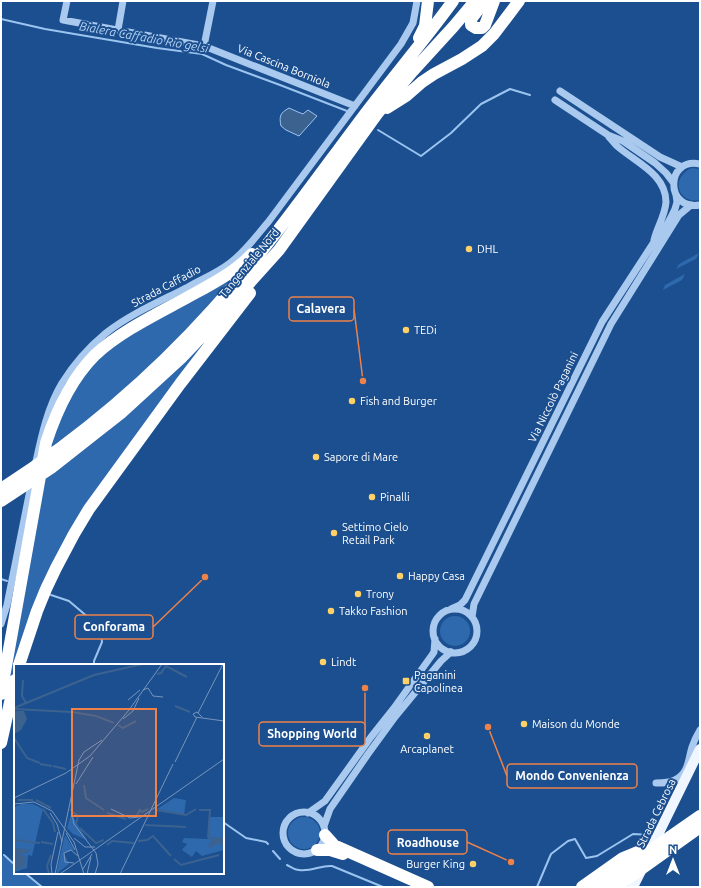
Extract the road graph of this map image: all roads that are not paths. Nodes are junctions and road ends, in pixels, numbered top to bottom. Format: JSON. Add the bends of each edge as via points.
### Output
{"nodes":[{"id":1,"x":67,"y":1,"type":"edge"},
{"id":2,"x":123,"y":1,"type":"edge"},
{"id":3,"x":213,"y":1,"type":"edge"},
{"id":4,"x":417,"y":1,"type":"edge"},
{"id":5,"x":428,"y":1,"type":"edge"},
{"id":6,"x":453,"y":1,"type":"edge"},
{"id":7,"x":475,"y":1,"type":"edge"},
{"id":8,"x":485,"y":1,"type":"edge"},
{"id":9,"x":494,"y":1,"type":"edge"},
{"id":10,"x":519,"y":1,"type":"edge"},
{"id":11,"x":471,"y":20,"type":"junction"},
{"id":12,"x":118,"y":30,"type":"junction"},
{"id":13,"x":204,"y":46,"type":"junction"},
{"id":14,"x":435,"y":47,"type":"junction"},
{"id":15,"x":560,"y":91,"type":"dead end"},
{"id":16,"x":379,"y":95,"type":"junction"},
{"id":17,"x":555,"y":100,"type":"dead end"},
{"id":18,"x":355,"y":106,"type":"junction"},
{"id":19,"x":377,"y":114,"type":"junction"},
{"id":20,"x":608,"y":135,"type":"junction"},
{"id":21,"x":699,"y":163,"type":"edge"},
{"id":22,"x":682,"y":167,"type":"junction"},
{"id":23,"x":673,"y":182,"type":"junction"},
{"id":24,"x":676,"y":195,"type":"junction"},
{"id":25,"x":691,"y":205,"type":"junction"},
{"id":26,"x":700,"y":205,"type":"edge"},
{"id":27,"x":288,"y":216,"type":"junction"},
{"id":28,"x":654,"y":242,"type":"junction"},
{"id":29,"x":279,"y":250,"type":"junction"},
{"id":30,"x":43,"y":446,"type":"junction"},
{"id":31,"x":1,"y":489,"type":"edge"},
{"id":32,"x":33,"y":495,"type":"junction"},
{"id":33,"x":1,"y":501,"type":"edge"},
{"id":34,"x":451,"y":609,"type":"junction"},
{"id":35,"x":472,"y":617,"type":"junction"},
{"id":36,"x":1,"y":624,"type":"edge"},
{"id":37,"x":435,"y":639,"type":"junction"},
{"id":38,"x":451,"y":652,"type":"junction"},
{"id":39,"x":20,"y":664,"type":"edge"},
{"id":40,"x":14,"y":684,"type":"edge"},
{"id":41,"x":1,"y":694,"type":"edge"},
{"id":42,"x":700,"y":730,"type":"edge"},
{"id":43,"x":1,"y":743,"type":"edge"},
{"id":44,"x":700,"y":749,"type":"edge"},
{"id":45,"x":656,"y":783,"type":"dead end"},
{"id":46,"x":308,"y":813,"type":"junction"},
{"id":47,"x":700,"y":816,"type":"edge"},
{"id":48,"x":700,"y":828,"type":"edge"},
{"id":49,"x":324,"y":831,"type":"junction"},
{"id":50,"x":666,"y":839,"type":"junction"},
{"id":51,"x":317,"y":850,"type":"junction"},
{"id":52,"x":419,"y":887,"type":"edge"},
{"id":53,"x":428,"y":887,"type":"edge"},
{"id":54,"x":582,"y":887,"type":"edge"},
{"id":55,"x":598,"y":887,"type":"edge"},
{"id":56,"x":616,"y":887,"type":"edge"},
{"id":57,"x":633,"y":887,"type":"edge"}],
"edges":[{"from":1,"to":12,"type":"street","name":"Via Cascina Borniola","via":[[63,20]]},
{"from":2,"to":12,"type":"street"},
{"from":3,"to":13,"type":"street"},
{"from":4,"to":18,"type":"street","name":"Strada Caffadio","via":[[413,23],[401,44]]},
{"from":5,"to":16,"type":"highway","via":[[425,26],[420,36]]},
{"from":6,"to":16,"type":"highway","name":"Tangenziale Nord"},
{"from":7,"to":14,"type":"highway","name":"Tangenziale Nord"},
{"from":8,"to":11,"type":"highway"},
{"from":9,"to":11,"type":"highway","via":[[482,28],[476,28],[471,24]]},
{"from":10,"to":19,"type":"highway","via":[[482,46],[434,74]]},
{"from":11,"to":14,"type":"highway"},
{"from":12,"to":13,"type":"street","name":"Via Cascina Borniola"},
{"from":13,"to":18,"type":"street","name":"Via Cascina Borniola"},
{"from":14,"to":19,"type":"highway","name":"Tangenziale Nord"},
{"from":15,"to":22,"type":"street","via":[[660,157]]},
{"from":16,"to":27,"type":"highway","name":"Tangenziale Nord"},
{"from":17,"to":20,"type":"street"},
{"from":18,"to":30,"type":"street","name":"Strada Caffadio","via":[[269,221],[240,255],[230,264],[121,323],[93,344],[74,365],[51,406],[43,429]]},
{"from":19,"to":29,"type":"highway","name":"Tangenziale Nord"},
{"from":20,"to":23,"type":"street","via":[[623,140],[655,162]]},
{"from":20,"to":28,"type":"street","via":[[654,175],[663,188],[666,202]]},
{"from":21,"to":22,"type":"street"},
{"from":22,"to":23,"type":"street"},
{"from":23,"to":24,"type":"street"},
{"from":24,"to":25,"type":"street","via":[[685,204]]},
{"from":24,"to":28,"type":"street","name":"Via Niccolò Paganini","via":[[675,209]]},
{"from":25,"to":26,"type":"street"},
{"from":25,"to":35,"type":"street","name":"Via Niccolò Paganini","via":[[680,216],[611,324],[474,604]]},
{"from":27,"to":30,"type":"highway","via":[[235,269],[110,342],[95,356],[63,399]]},
{"from":27,"to":31,"type":"highway","name":"Tangenziale Nord","via":[[214,309],[152,372],[57,451]]},
{"from":28,"to":34,"type":"street","name":"Via Niccolò Paganini","via":[[602,322],[465,600]]},
{"from":29,"to":33,"type":"highway","name":"Tangenziale Nord","via":[[181,358],[121,413],[51,468]]},
{"from":29,"to":39,"type":"highway","via":[[264,275],[89,509],[46,589]]},
{"from":30,"to":32,"type":"highway"},
{"from":32,"to":36,"type":"street"},
{"from":32,"to":41,"type":"highway"},
{"from":34,"to":35,"type":"street","via":[[459,609]]},
{"from":34,"to":37,"type":"street","via":[[443,613],[434,624]]},
{"from":35,"to":38,"type":"street","via":[[477,630],[474,642],[464,651]]},
{"from":37,"to":38,"type":"street","via":[[444,650]]},
{"from":37,"to":46,"type":"street","via":[[434,652],[394,708],[325,801]]},
{"from":38,"to":49,"type":"street","via":[[396,716],[368,754],[330,809]]},
{"from":40,"to":43,"type":"highway"},
{"from":42,"to":45,"type":"street","via":[[681,777],[669,783]]},
{"from":44,"to":57,"type":"main road","name":"Strada Cebrosa"},
{"from":46,"to":49,"type":"street","via":[[320,820]]},
{"from":46,"to":51,"type":"street","via":[[290,818],[284,828],[284,839],[293,851],[305,854]]},
{"from":47,"to":50,"type":"highway"},
{"from":48,"to":56,"type":"highway"},
{"from":49,"to":51,"type":"street","via":[[322,845]]},
{"from":49,"to":53,"type":"highway","via":[[338,847]]},
{"from":50,"to":54,"type":"highway","via":[[623,858]]},
{"from":50,"to":55,"type":"highway"},
{"from":51,"to":52,"type":"highway","via":[[338,852]]}]}
